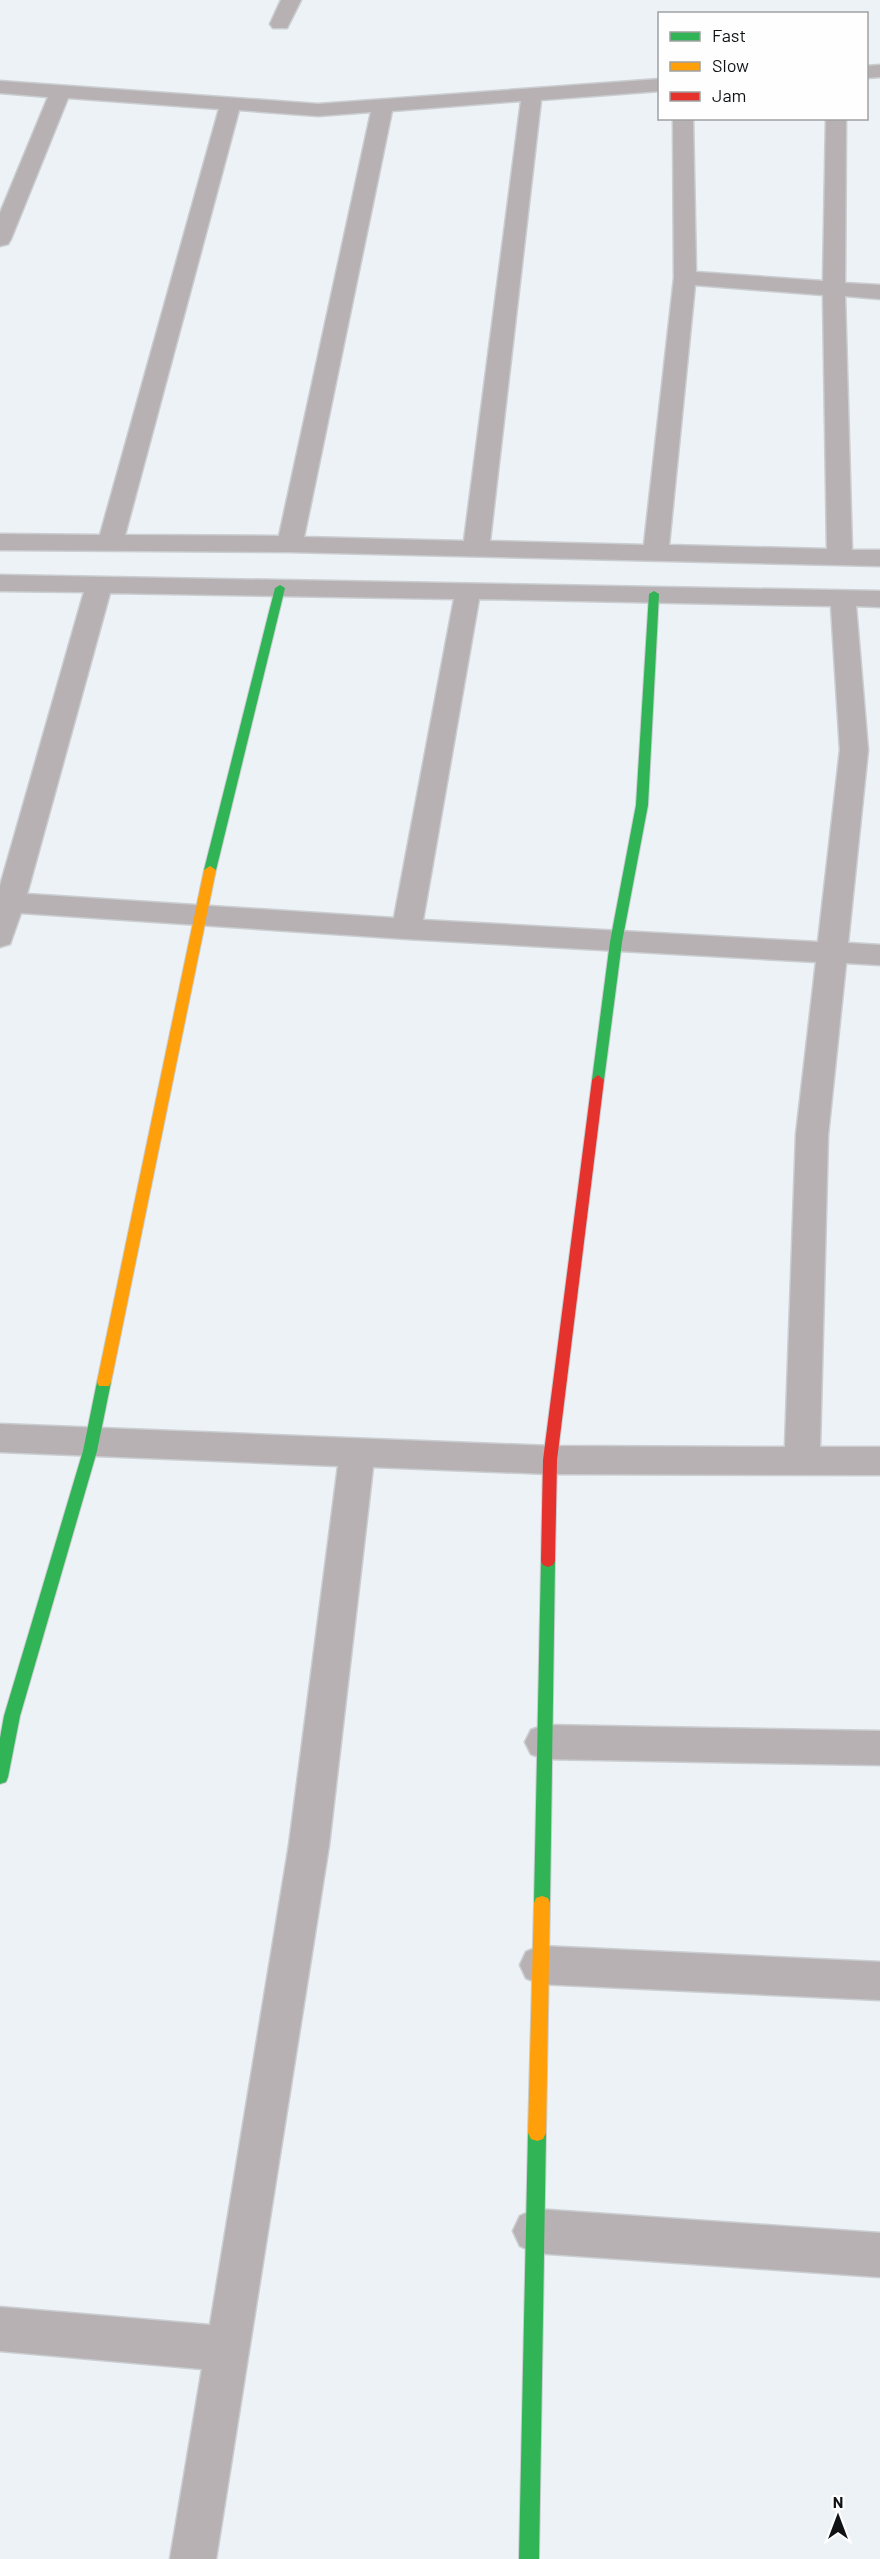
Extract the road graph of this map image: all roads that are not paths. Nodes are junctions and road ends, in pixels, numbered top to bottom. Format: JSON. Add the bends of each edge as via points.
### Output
{"nodes":[{"id":1,"x":291,"y":0,"type":"edge"},
{"id":2,"x":280,"y":24,"type":"dead end"},
{"id":3,"x":658,"y":85,"type":"edge"},
{"id":4,"x":0,"y":87,"type":"edge"},
{"id":5,"x":60,"y":92,"type":"junction"},
{"id":6,"x":532,"y":93,"type":"junction"},
{"id":7,"x":231,"y":104,"type":"junction"},
{"id":8,"x":383,"y":105,"type":"junction"},
{"id":9,"x":683,"y":120,"type":"edge"},
{"id":10,"x":836,"y":120,"type":"edge"},
{"id":11,"x":0,"y":239,"type":"edge"},
{"id":12,"x":685,"y":278,"type":"junction"},
{"id":13,"x":834,"y":290,"type":"junction"},
{"id":14,"x":880,"y":292,"type":"edge"},
{"id":15,"x":0,"y":542,"type":"edge"},
{"id":16,"x":110,"y":544,"type":"junction"},
{"id":17,"x":290,"y":544,"type":"junction"},
{"id":18,"x":476,"y":549,"type":"junction"},
{"id":19,"x":656,"y":553,"type":"junction"},
{"id":20,"x":840,"y":556,"type":"junction"},
{"id":21,"x":880,"y":558,"type":"edge"},
{"id":22,"x":0,"y":583,"type":"edge"},
{"id":23,"x":99,"y":585,"type":"junction"},
{"id":24,"x":280,"y":588,"type":"junction"},
{"id":25,"x":468,"y":591,"type":"junction"},
{"id":26,"x":654,"y":594,"type":"junction"},
{"id":27,"x":843,"y":598,"type":"junction"},
{"id":28,"x":880,"y":599,"type":"edge"},
{"id":29,"x":5,"y":902,"type":"edge"},
{"id":30,"x":199,"y":916,"type":"junction"},
{"id":31,"x":408,"y":929,"type":"junction"},
{"id":32,"x":0,"y":937,"type":"edge"},
{"id":33,"x":616,"y":942,"type":"junction"},
{"id":34,"x":833,"y":952,"type":"junction"},
{"id":35,"x":880,"y":955,"type":"edge"},
{"id":36,"x":0,"y":1438,"type":"edge"},
{"id":37,"x":91,"y":1442,"type":"junction"},
{"id":38,"x":357,"y":1454,"type":"junction"},
{"id":39,"x":802,"y":1459,"type":"junction"},
{"id":40,"x":550,"y":1460,"type":"junction"},
{"id":41,"x":880,"y":1461,"type":"edge"},
{"id":42,"x":6,"y":1715,"type":"edge"},
{"id":43,"x":544,"y":1742,"type":"junction"},
{"id":44,"x":880,"y":1748,"type":"edge"},
{"id":45,"x":0,"y":1777,"type":"edge"},
{"id":46,"x":540,"y":1965,"type":"junction"},
{"id":47,"x":880,"y":1981,"type":"edge"},
{"id":48,"x":535,"y":2231,"type":"junction"},
{"id":49,"x":880,"y":2255,"type":"edge"},
{"id":50,"x":0,"y":2329,"type":"edge"},
{"id":51,"x":228,"y":2349,"type":"junction"},
{"id":52,"x":193,"y":2559,"type":"edge"},
{"id":53,"x":529,"y":2559,"type":"edge"}],
"edges":[{"from":1,"to":2,"type":"street"},
{"from":3,"to":6,"type":"street"},
{"from":4,"to":5,"type":"street"},
{"from":5,"to":7,"type":"street"},
{"from":5,"to":11,"type":"street"},
{"from":6,"to":8,"type":"street"},
{"from":6,"to":18,"type":"street"},
{"from":7,"to":8,"type":"street","via":[[318,110]]},
{"from":7,"to":16,"type":"street"},
{"from":8,"to":17,"type":"street"},
{"from":9,"to":12,"type":"street"},
{"from":10,"to":13,"type":"street"},
{"from":12,"to":13,"type":"street"},
{"from":12,"to":19,"type":"street"},
{"from":13,"to":14,"type":"street"},
{"from":13,"to":20,"type":"street"},
{"from":15,"to":16,"type":"street"},
{"from":16,"to":17,"type":"street"},
{"from":17,"to":18,"type":"street"},
{"from":18,"to":19,"type":"street"},
{"from":19,"to":20,"type":"street"},
{"from":20,"to":21,"type":"street"},
{"from":22,"to":23,"type":"street"},
{"from":23,"to":24,"type":"street"},
{"from":23,"to":29,"type":"street"},
{"from":24,"to":25,"type":"street"},
{"from":24,"to":30,"type":"street"},
{"from":25,"to":26,"type":"street"},
{"from":25,"to":31,"type":"street"},
{"from":26,"to":27,"type":"street"},
{"from":26,"to":33,"type":"street","via":[[642,805]]},
{"from":27,"to":28,"type":"street"},
{"from":27,"to":34,"type":"street","via":[[854,750]]},
{"from":29,"to":30,"type":"street"},
{"from":29,"to":32,"type":"street"},
{"from":30,"to":31,"type":"street"},
{"from":30,"to":37,"type":"street"},
{"from":31,"to":33,"type":"street"},
{"from":33,"to":34,"type":"street"},
{"from":33,"to":40,"type":"street"},
{"from":34,"to":35,"type":"street"},
{"from":34,"to":39,"type":"street","via":[[812,1135]]},
{"from":36,"to":37,"type":"street"},
{"from":37,"to":38,"type":"street"},
{"from":37,"to":42,"type":"street"},
{"from":38,"to":40,"type":"street"},
{"from":38,"to":51,"type":"street","via":[[309,1845]]},
{"from":39,"to":40,"type":"street"},
{"from":39,"to":41,"type":"street"},
{"from":40,"to":43,"type":"street"},
{"from":42,"to":45,"type":"street"},
{"from":43,"to":44,"type":"street"},
{"from":43,"to":46,"type":"street"},
{"from":46,"to":47,"type":"street"},
{"from":46,"to":48,"type":"street"},
{"from":48,"to":49,"type":"street"},
{"from":48,"to":53,"type":"street"},
{"from":50,"to":51,"type":"street"},
{"from":51,"to":52,"type":"street"}]}
